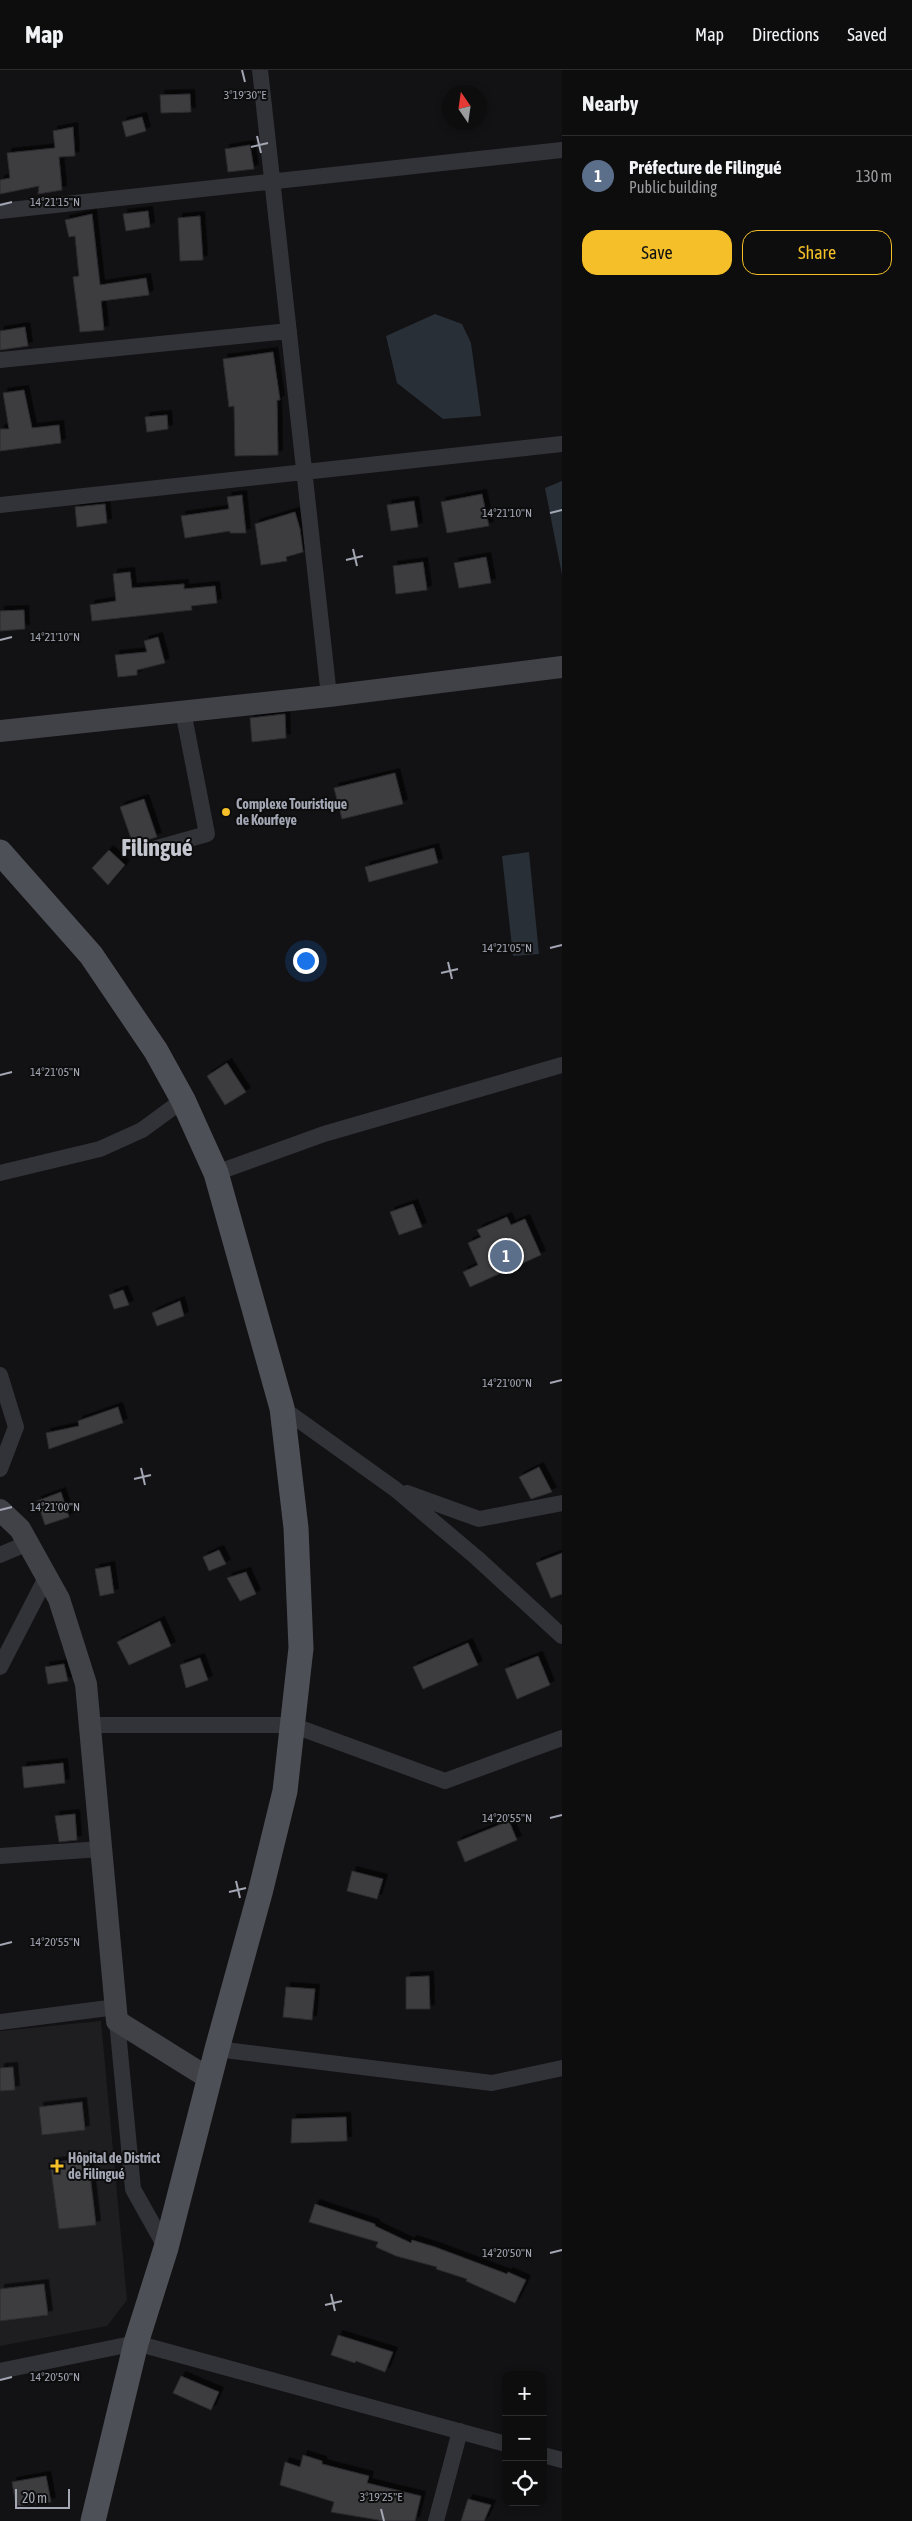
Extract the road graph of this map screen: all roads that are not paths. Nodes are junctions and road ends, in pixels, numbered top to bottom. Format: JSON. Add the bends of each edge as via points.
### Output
{"nodes":[{"id":1,"x":260,"y":70,"type":"edge"},
{"id":2,"x":562,"y":150,"type":"edge"},
{"id":3,"x":272,"y":182,"type":"junction"},
{"id":4,"x":0,"y":211,"type":"edge"},
{"id":5,"x":289,"y":331,"type":"junction"},
{"id":6,"x":0,"y":360,"type":"edge"},
{"id":7,"x":562,"y":444,"type":"edge"},
{"id":8,"x":304,"y":473,"type":"junction"},
{"id":9,"x":0,"y":506,"type":"edge"},
{"id":10,"x":562,"y":667,"type":"edge"},
{"id":11,"x":329,"y":696,"type":"junction"},
{"id":12,"x":183,"y":711,"type":"junction"},
{"id":13,"x":0,"y":731,"type":"edge"},
{"id":14,"x":157,"y":848,"type":"dead end"},
{"id":15,"x":0,"y":852,"type":"edge"},
{"id":16,"x":562,"y":1065,"type":"edge"},
{"id":17,"x":183,"y":1100,"type":"junction"},
{"id":18,"x":0,"y":1173,"type":"edge"},
{"id":19,"x":216,"y":1173,"type":"junction"},
{"id":20,"x":0,"y":1375,"type":"edge"},
{"id":21,"x":282,"y":1408,"type":"junction"},
{"id":22,"x":0,"y":1469,"type":"edge"},
{"id":23,"x":395,"y":1489,"type":"junction"},
{"id":24,"x":562,"y":1503,"type":"edge"},
{"id":25,"x":0,"y":1510,"type":"edge"},
{"id":26,"x":28,"y":1543,"type":"junction"},
{"id":27,"x":0,"y":1555,"type":"edge"},
{"id":28,"x":47,"y":1576,"type":"junction"},
{"id":29,"x":562,"y":1636,"type":"edge"},
{"id":30,"x":0,"y":1668,"type":"edge"},
{"id":31,"x":90,"y":1725,"type":"junction"},
{"id":32,"x":292,"y":1725,"type":"junction"},
{"id":33,"x":562,"y":1738,"type":"edge"},
{"id":34,"x":102,"y":1849,"type":"junction"},
{"id":35,"x":0,"y":1856,"type":"edge"},
{"id":36,"x":117,"y":2014,"type":"junction"},
{"id":37,"x":0,"y":2022,"type":"edge"},
{"id":38,"x":217,"y":2049,"type":"junction"},
{"id":39,"x":562,"y":2068,"type":"edge"},
{"id":40,"x":210,"y":2079,"type":"junction"},
{"id":41,"x":166,"y":2248,"type":"junction"},
{"id":42,"x":136,"y":2343,"type":"junction"},
{"id":43,"x":0,"y":2371,"type":"edge"},
{"id":44,"x":460,"y":2431,"type":"junction"},
{"id":45,"x":502,"y":2443,"type":"edge"},
{"id":46,"x":547,"y":2456,"type":"edge"},
{"id":47,"x":562,"y":2460,"type":"edge"},
{"id":48,"x":93,"y":2521,"type":"edge"},
{"id":49,"x":436,"y":2521,"type":"edge"}],
"edges":[{"from":1,"to":3,"type":"street"},
{"from":2,"to":3,"type":"street"},
{"from":3,"to":4,"type":"street"},
{"from":3,"to":5,"type":"street"},
{"from":5,"to":6,"type":"street"},
{"from":5,"to":8,"type":"street"},
{"from":7,"to":8,"type":"street"},
{"from":8,"to":9,"type":"street"},
{"from":8,"to":11,"type":"street"},
{"from":10,"to":11,"type":"street"},
{"from":11,"to":12,"type":"street"},
{"from":12,"to":13,"type":"street"},
{"from":12,"to":14,"type":"street","via":[[207,834]]},
{"from":15,"to":17,"type":"main road","via":[[91,955],[156,1051]]},
{"from":16,"to":19,"type":"street","via":[[324,1134]]},
{"from":17,"to":18,"type":"street","via":[[142,1130],[100,1149]]},
{"from":17,"to":19,"type":"main road"},
{"from":19,"to":21,"type":"main road"},
{"from":20,"to":22,"type":"street","via":[[16,1427]]},
{"from":21,"to":23,"type":"street"},
{"from":21,"to":32,"type":"main road","via":[[296,1528],[301,1648]]},
{"from":23,"to":24,"type":"street","via":[[479,1519]]},
{"from":23,"to":29,"type":"street","via":[[478,1558]]},
{"from":25,"to":26,"type":"street"},
{"from":26,"to":27,"type":"street"},
{"from":26,"to":28,"type":"street"},
{"from":28,"to":30,"type":"street"},
{"from":28,"to":31,"type":"street","via":[[59,1599],[86,1684]]},
{"from":31,"to":32,"type":"street"},
{"from":31,"to":34,"type":"street"},
{"from":32,"to":33,"type":"street","via":[[444,1781]]},
{"from":32,"to":38,"type":"main road","via":[[285,1791]]},
{"from":34,"to":35,"type":"street"},
{"from":34,"to":36,"type":"street"},
{"from":36,"to":37,"type":"street"},
{"from":36,"to":40,"type":"street"},
{"from":36,"to":41,"type":"street","via":[[133,2189]]},
{"from":38,"to":39,"type":"street","via":[[492,2083]]},
{"from":38,"to":40,"type":"main road"},
{"from":40,"to":41,"type":"main road"},
{"from":41,"to":42,"type":"main road"},
{"from":42,"to":43,"type":"street"},
{"from":42,"to":44,"type":"street"},
{"from":42,"to":48,"type":"main road"},
{"from":44,"to":45,"type":"street"},
{"from":44,"to":49,"type":"street"},
{"from":46,"to":47,"type":"street"}]}
